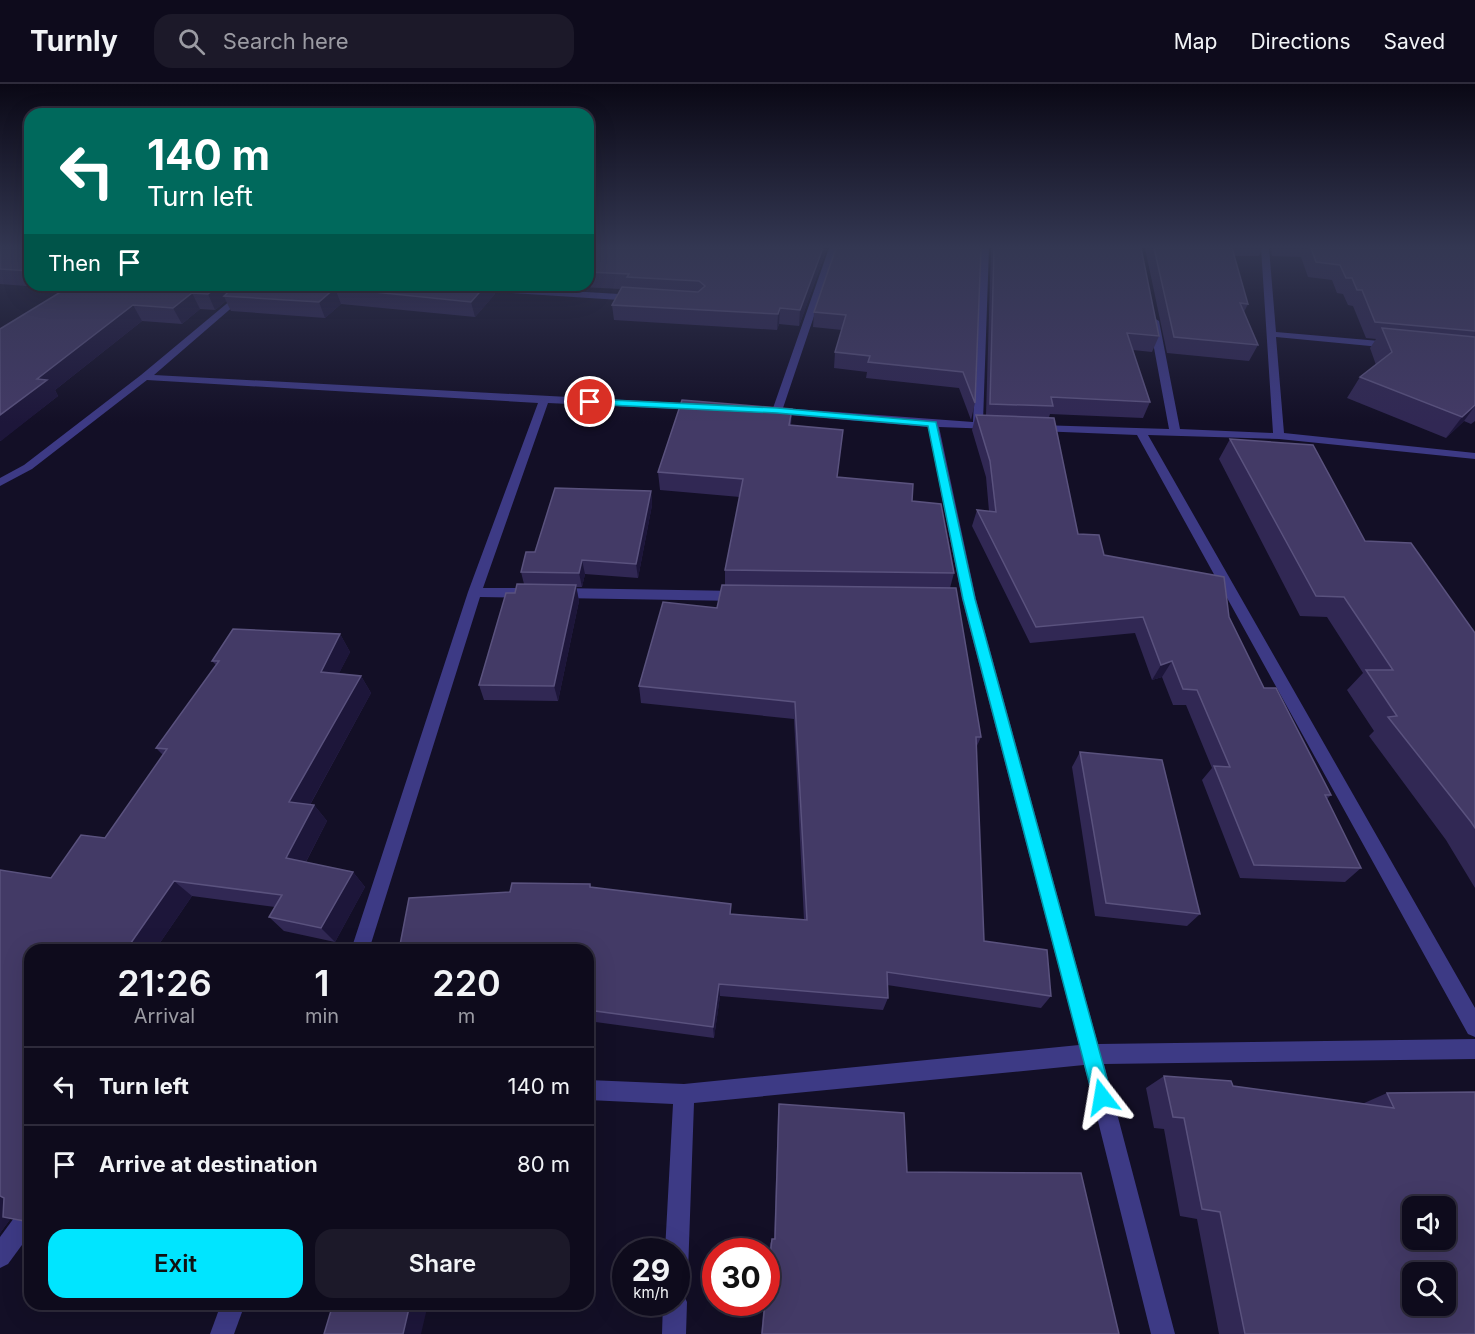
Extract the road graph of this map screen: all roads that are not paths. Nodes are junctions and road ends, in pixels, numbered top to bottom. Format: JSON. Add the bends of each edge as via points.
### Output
{"nodes":[{"id":1,"x":230,"y":306,"type":"edge"},
{"id":2,"x":811,"y":306,"type":"edge"},
{"id":3,"x":983,"y":306,"type":"edge"},
{"id":4,"x":1151,"y":306,"type":"edge"},
{"id":5,"x":1269,"y":306,"type":"edge"},
{"id":6,"x":1271,"y":334,"type":"junction"},
{"id":7,"x":1407,"y":346,"type":"edge"},
{"id":8,"x":146,"y":377,"type":"junction"},
{"id":9,"x":544,"y":400,"type":"junction"},
{"id":10,"x":718,"y":408,"type":"edge"},
{"id":11,"x":933,"y":424,"type":"junction"},
{"id":12,"x":978,"y":425,"type":"junction"},
{"id":13,"x":1001,"y":426,"type":"edge"},
{"id":14,"x":1024,"y":427,"type":"edge"},
{"id":15,"x":1140,"y":431,"type":"junction"},
{"id":16,"x":1175,"y":433,"type":"junction"},
{"id":17,"x":1279,"y":436,"type":"junction"},
{"id":18,"x":1475,"y":456,"type":"edge"},
{"id":19,"x":0,"y":483,"type":"edge"},
{"id":20,"x":475,"y":592,"type":"junction"},
{"id":21,"x":757,"y":596,"type":"edge"},
{"id":22,"x":362,"y":944,"type":"edge"},
{"id":23,"x":1475,"y":1027,"type":"edge"},
{"id":24,"x":1475,"y":1050,"type":"edge"},
{"id":25,"x":1091,"y":1054,"type":"junction"},
{"id":26,"x":594,"y":1090,"type":"edge"},
{"id":27,"x":684,"y":1094,"type":"junction"},
{"id":28,"x":24,"y":1223,"type":"edge"},
{"id":29,"x":678,"y":1238,"type":"edge"},
{"id":30,"x":0,"y":1256,"type":"edge"},
{"id":31,"x":231,"y":1310,"type":"edge"},
{"id":32,"x":675,"y":1316,"type":"edge"},
{"id":33,"x":222,"y":1334,"type":"edge"},
{"id":34,"x":674,"y":1334,"type":"edge"},
{"id":35,"x":1162,"y":1334,"type":"edge"}],
"edges":[{"from":1,"to":8,"type":"street"},
{"from":2,"to":11,"type":"street","via":[[771,410]]},
{"from":3,"to":12,"type":"street"},
{"from":4,"to":16,"type":"street"},
{"from":5,"to":6,"type":"street"},
{"from":6,"to":7,"type":"street"},
{"from":6,"to":17,"type":"street"},
{"from":8,"to":9,"type":"street"},
{"from":8,"to":19,"type":"street"},
{"from":9,"to":10,"type":"street"},
{"from":9,"to":20,"type":"street"},
{"from":11,"to":12,"type":"street"},
{"from":11,"to":25,"type":"street","via":[[963,599]]},
{"from":12,"to":13,"type":"street"},
{"from":14,"to":15,"type":"street"},
{"from":15,"to":16,"type":"street"},
{"from":15,"to":23,"type":"street"},
{"from":16,"to":17,"type":"street"},
{"from":17,"to":18,"type":"street"},
{"from":20,"to":21,"type":"street"},
{"from":20,"to":22,"type":"street"},
{"from":24,"to":25,"type":"street"},
{"from":25,"to":27,"type":"street"},
{"from":25,"to":35,"type":"street"},
{"from":26,"to":27,"type":"street"},
{"from":27,"to":29,"type":"street"},
{"from":28,"to":30,"type":"street"},
{"from":31,"to":33,"type":"street"},
{"from":32,"to":34,"type":"street"}]}
